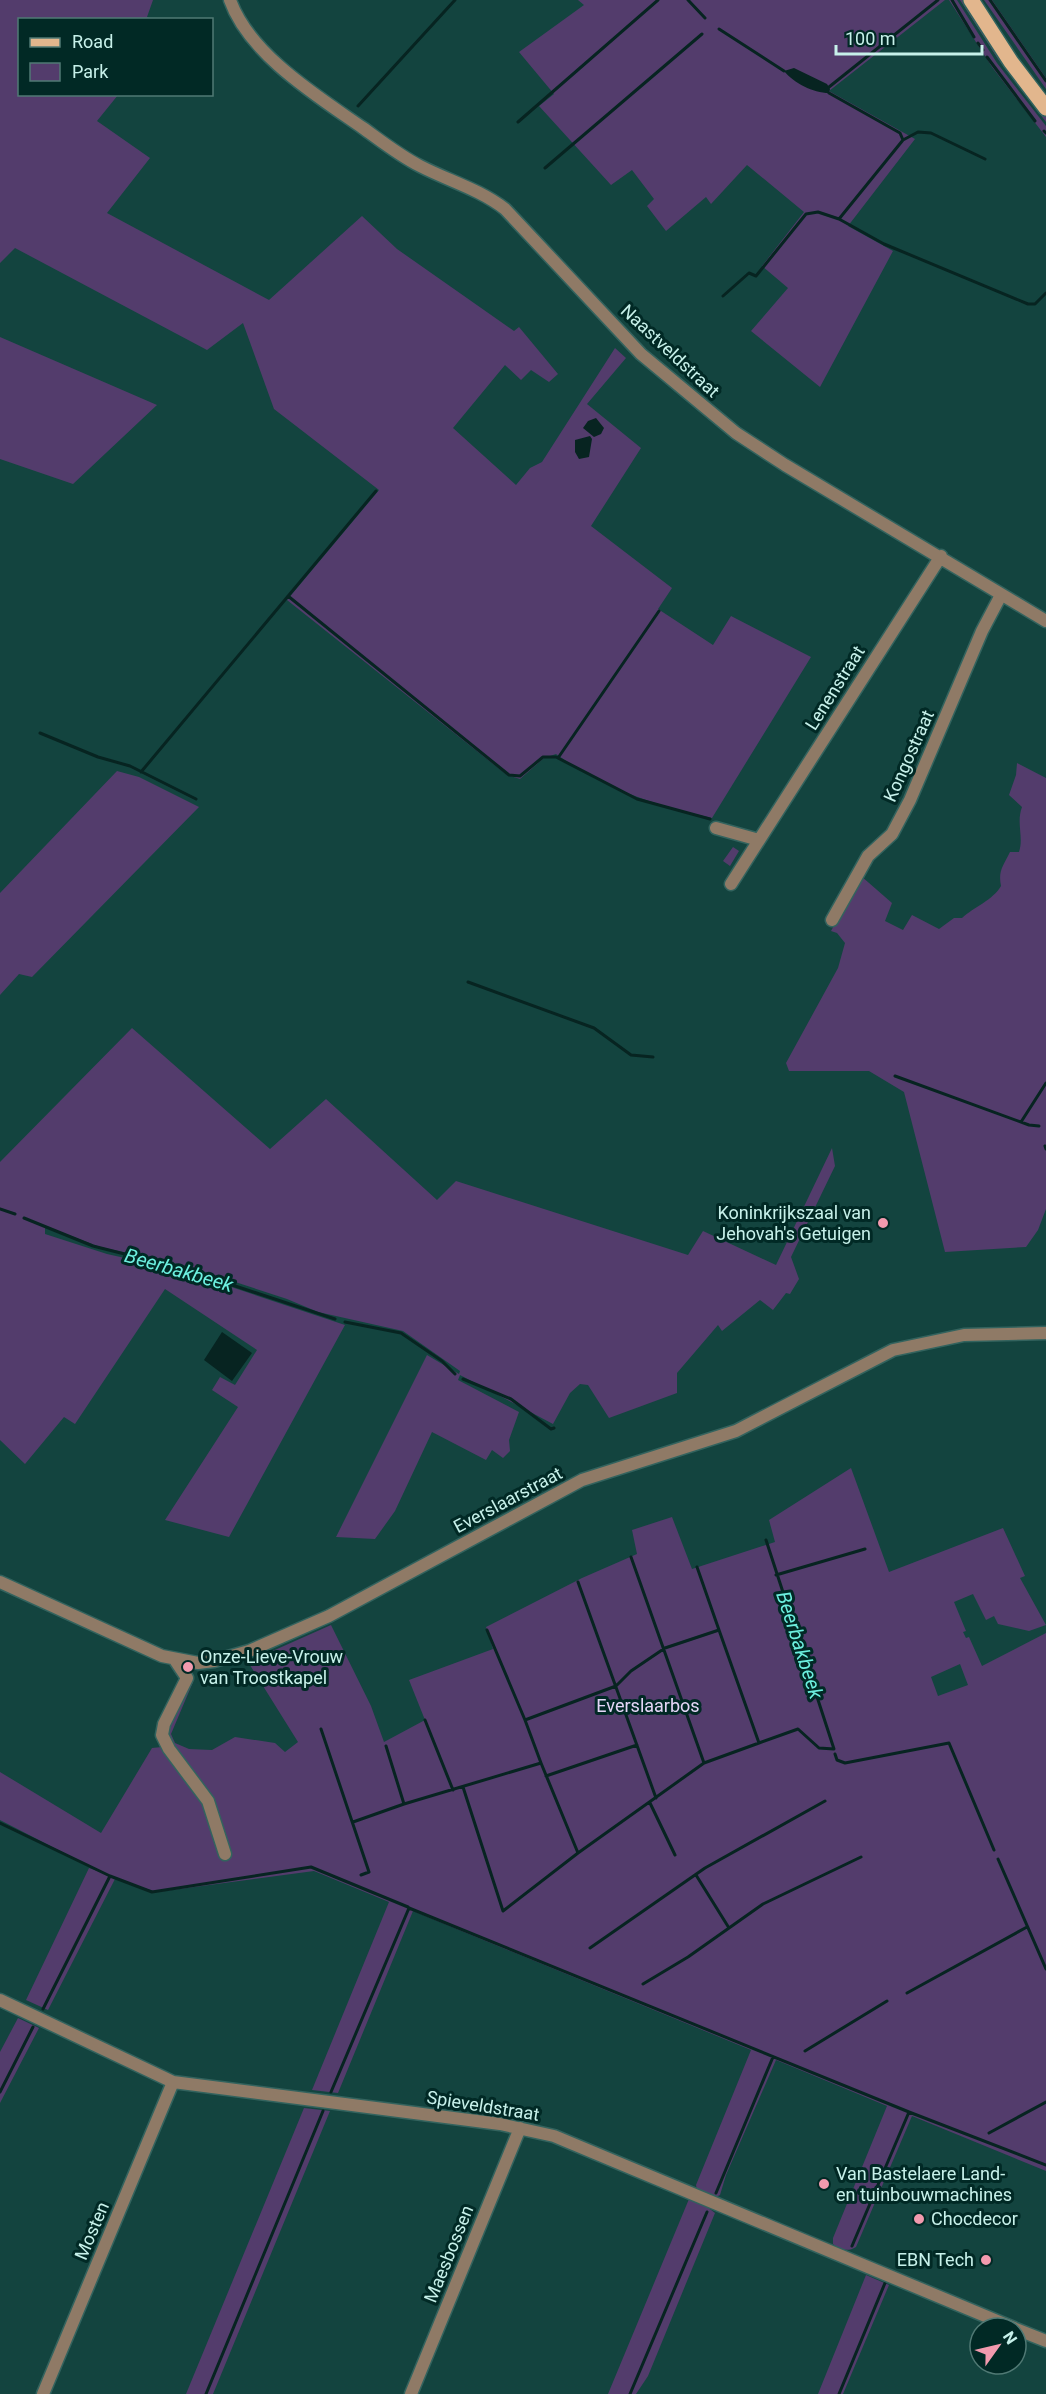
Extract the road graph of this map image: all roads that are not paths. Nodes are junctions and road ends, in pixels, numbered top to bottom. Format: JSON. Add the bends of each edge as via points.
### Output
{"nodes":[{"id":1,"x":230,"y":0,"type":"edge"},
{"id":2,"x":970,"y":0,"type":"edge"},
{"id":3,"x":1046,"y":108,"type":"edge"},
{"id":4,"x":941,"y":556,"type":"junction"},
{"id":5,"x":1001,"y":595,"type":"junction"},
{"id":6,"x":1046,"y":620,"type":"edge"},
{"id":7,"x":716,"y":828,"type":"dead end"},
{"id":8,"x":759,"y":840,"type":"junction"},
{"id":9,"x":731,"y":884,"type":"dead end"},
{"id":10,"x":832,"y":920,"type":"dead end"},
{"id":11,"x":1046,"y":1333,"type":"edge"},
{"id":12,"x":0,"y":1582,"type":"edge"},
{"id":13,"x":175,"y":1660,"type":"junction"},
{"id":14,"x":198,"y":1663,"type":"junction"},
{"id":15,"x":187,"y":1678,"type":"junction"},
{"id":16,"x":225,"y":1854,"type":"dead end"},
{"id":17,"x":0,"y":2000,"type":"edge"},
{"id":18,"x":173,"y":2082,"type":"junction"},
{"id":19,"x":520,"y":2128,"type":"junction"},
{"id":20,"x":986,"y":2316,"type":"edge"},
{"id":21,"x":1028,"y":2333,"type":"edge"},
{"id":22,"x":1046,"y":2341,"type":"edge"},
{"id":23,"x":43,"y":2394,"type":"edge"},
{"id":24,"x":411,"y":2394,"type":"edge"}],
"edges":[{"from":1,"to":4,"type":"street","name":"Naastveldstraat","via":[[252,39],[295,79],[418,165],[479,192],[506,209],[641,354],[736,433]]},
{"from":2,"to":3,"type":"main road"},
{"from":4,"to":5,"type":"street","name":"Naastveldstraat"},
{"from":4,"to":8,"type":"street","name":"Lenenstraat"},
{"from":5,"to":6,"type":"street","name":"Naastveldstraat"},
{"from":5,"to":10,"type":"street","name":"Kongostraat","via":[[910,800],[892,834],[868,856]]},
{"from":7,"to":8,"type":"street"},
{"from":8,"to":9,"type":"street","name":"Lenenstraat"},
{"from":11,"to":14,"type":"street","name":"Everslaarstraat","via":[[964,1335],[893,1350],[736,1431],[582,1480],[304,1629],[249,1652]]},
{"from":12,"to":13,"type":"street","name":"Everslaarstraat"},
{"from":13,"to":14,"type":"street","name":"Everslaarstraat"},
{"from":13,"to":15,"type":"street"},
{"from":14,"to":15,"type":"street"},
{"from":15,"to":16,"type":"street","via":[[162,1735],[208,1801]]},
{"from":17,"to":18,"type":"street","name":"Spieveldstraat"},
{"from":18,"to":19,"type":"street","name":"Spieveldstraat"},
{"from":18,"to":23,"type":"street","name":"Mosten"},
{"from":19,"to":20,"type":"street","name":"Spieveldstraat","via":[[554,2136]]},
{"from":19,"to":24,"type":"street","name":"Maesbossen"},
{"from":21,"to":22,"type":"street","name":"Spieveldstraat"}]}
